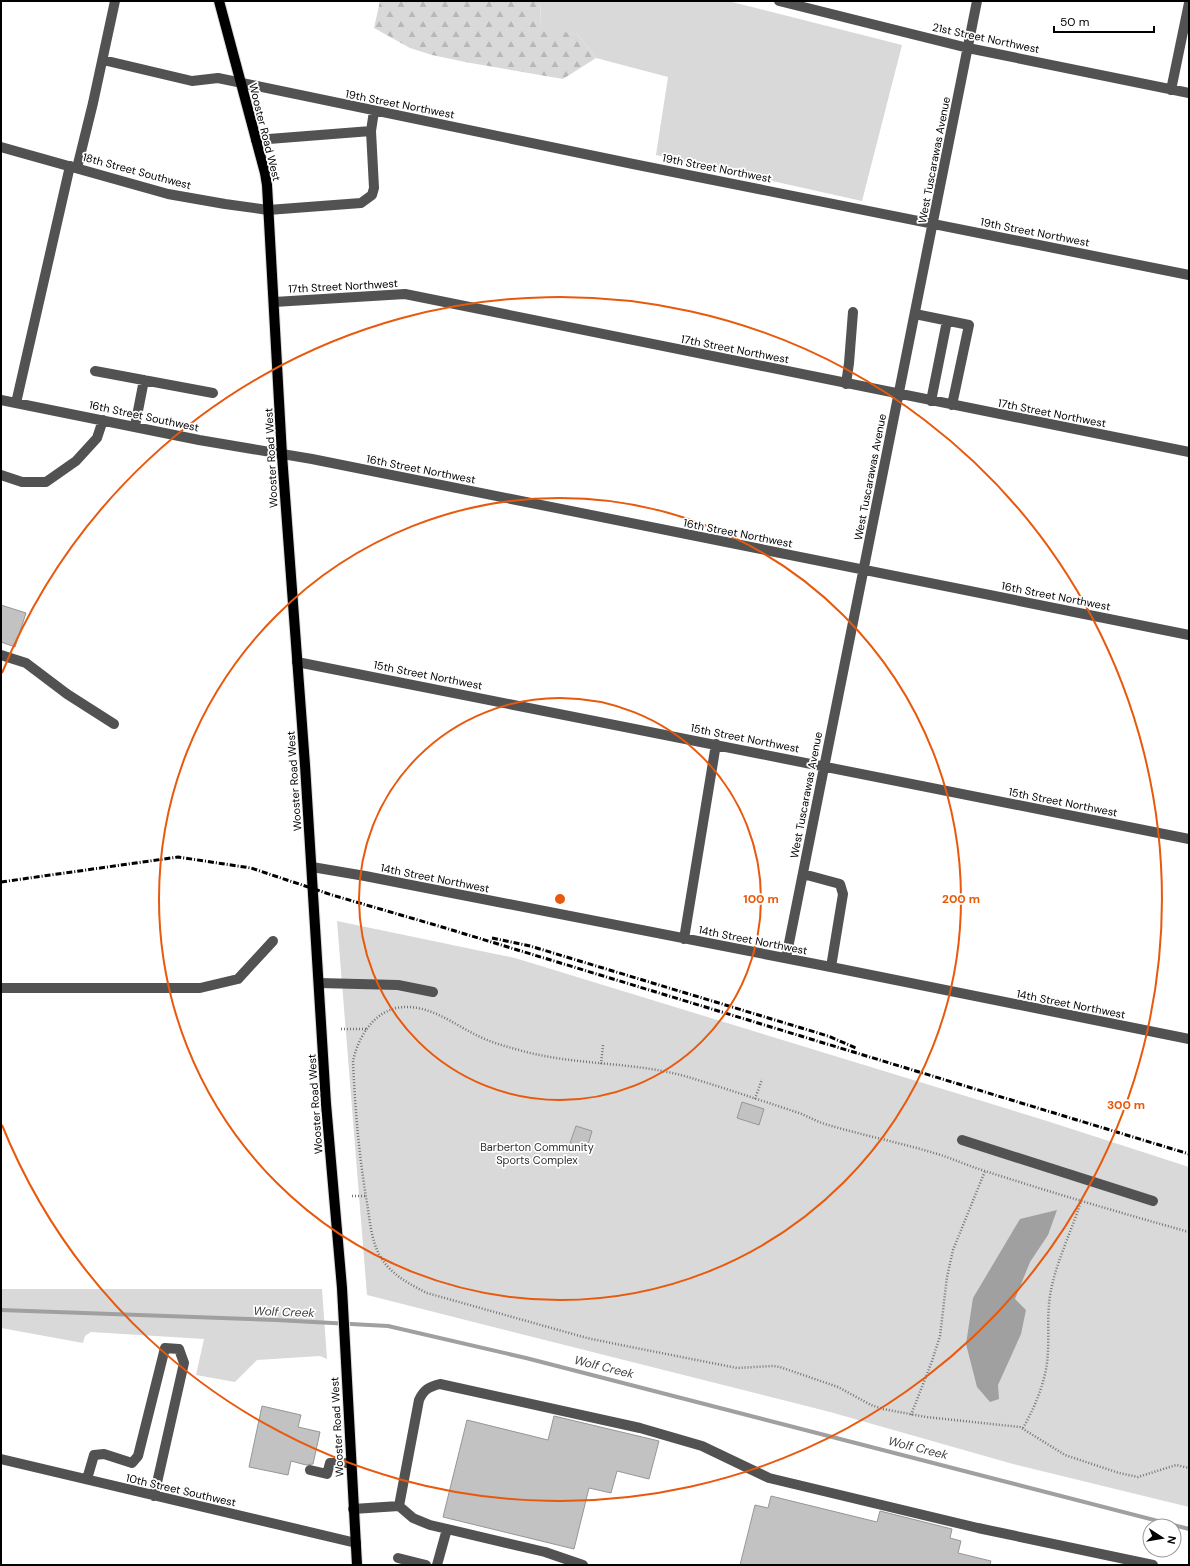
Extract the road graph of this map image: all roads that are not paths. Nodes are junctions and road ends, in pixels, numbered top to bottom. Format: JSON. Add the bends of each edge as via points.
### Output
{"nodes":[{"id":1,"x":115,"y":1,"type":"edge"},
{"id":2,"x":219,"y":1,"type":"edge"},
{"id":3,"x":779,"y":1,"type":"edge"},
{"id":4,"x":977,"y":1,"type":"edge"},
{"id":5,"x":1189,"y":3,"type":"edge"},
{"id":6,"x":968,"y":48,"type":"junction"},
{"id":7,"x":103,"y":60,"type":"junction"},
{"id":8,"x":241,"y":84,"type":"junction"},
{"id":9,"x":1171,"y":90,"type":"junction"},
{"id":10,"x":1189,"y":93,"type":"edge"},
{"id":11,"x":374,"y":111,"type":"junction"},
{"id":12,"x":371,"y":131,"type":"junction"},
{"id":13,"x":256,"y":140,"type":"junction"},
{"id":14,"x":1,"y":146,"type":"edge"},
{"id":15,"x":73,"y":167,"type":"junction"},
{"id":16,"x":268,"y":210,"type":"junction"},
{"id":17,"x":933,"y":223,"type":"junction"},
{"id":18,"x":1189,"y":275,"type":"edge"},
{"id":19,"x":274,"y":302,"type":"junction"},
{"id":20,"x":853,"y":312,"type":"dead end"},
{"id":21,"x":915,"y":314,"type":"junction"},
{"id":22,"x":947,"y":321,"type":"junction"},
{"id":23,"x":95,"y":371,"type":"dead end"},
{"id":24,"x":144,"y":380,"type":"junction"},
{"id":25,"x":846,"y":384,"type":"junction"},
{"id":26,"x":213,"y":393,"type":"dead end"},
{"id":27,"x":898,"y":394,"type":"junction"},
{"id":28,"x":1,"y":400,"type":"edge"},
{"id":29,"x":931,"y":401,"type":"junction"},
{"id":30,"x":16,"y":403,"type":"junction"},
{"id":31,"x":952,"y":405,"type":"junction"},
{"id":32,"x":103,"y":420,"type":"junction"},
{"id":33,"x":135,"y":426,"type":"junction"},
{"id":34,"x":1189,"y":452,"type":"edge"},
{"id":35,"x":282,"y":455,"type":"junction"},
{"id":36,"x":1,"y":476,"type":"edge"},
{"id":37,"x":864,"y":569,"type":"junction"},
{"id":38,"x":1189,"y":635,"type":"edge"},
{"id":39,"x":1,"y":655,"type":"edge"},
{"id":40,"x":297,"y":662,"type":"junction"},
{"id":41,"x":114,"y":724,"type":"dead end"},
{"id":42,"x":716,"y":744,"type":"junction"},
{"id":43,"x":824,"y":766,"type":"junction"},
{"id":44,"x":1189,"y":839,"type":"edge"},
{"id":45,"x":312,"y":867,"type":"junction"},
{"id":46,"x":803,"y":874,"type":"junction"},
{"id":47,"x":684,"y":939,"type":"junction"},
{"id":48,"x":273,"y":941,"type":"dead end"},
{"id":49,"x":786,"y":958,"type":"junction"},
{"id":50,"x":831,"y":967,"type":"junction"},
{"id":51,"x":319,"y":982,"type":"junction"},
{"id":52,"x":1,"y":988,"type":"edge"},
{"id":53,"x":433,"y":992,"type":"dead end"},
{"id":54,"x":1189,"y":1039,"type":"edge"},
{"id":55,"x":962,"y":1140,"type":"dead end"},
{"id":56,"x":1153,"y":1201,"type":"dead end"},
{"id":57,"x":1,"y":1459,"type":"edge"},
{"id":58,"x":350,"y":1463,"type":"junction"},
{"id":59,"x":310,"y":1470,"type":"dead end"},
{"id":60,"x":88,"y":1480,"type":"junction"},
{"id":61,"x":154,"y":1496,"type":"junction"},
{"id":62,"x":399,"y":1506,"type":"junction"},
{"id":63,"x":353,"y":1509,"type":"junction"},
{"id":64,"x":447,"y":1529,"type":"junction"},
{"id":65,"x":356,"y":1543,"type":"junction"},
{"id":66,"x":398,"y":1558,"type":"dead end"},
{"id":67,"x":357,"y":1565,"type":"edge"},
{"id":68,"x":426,"y":1565,"type":"edge"},
{"id":69,"x":437,"y":1565,"type":"edge"},
{"id":70,"x":583,"y":1565,"type":"edge"},
{"id":71,"x":1153,"y":1565,"type":"edge"}],
"edges":[{"from":1,"to":7,"type":"street"},
{"from":2,"to":8,"type":"main road","name":"Wooster Road West"},
{"from":3,"to":6,"type":"street","name":"21st Street Northwest"},
{"from":4,"to":6,"type":"street","name":"West Tuscarawas Avenue"},
{"from":5,"to":9,"type":"street"},
{"from":6,"to":9,"type":"street","name":"21st Street Northwest"},
{"from":6,"to":17,"type":"street","name":"West Tuscarawas Avenue"},
{"from":7,"to":8,"type":"street","name":"19th Street Northwest","via":[[192,81],[218,78]]},
{"from":7,"to":15,"type":"street"},
{"from":8,"to":11,"type":"street","name":"19th Street Northwest"},
{"from":8,"to":13,"type":"main road","name":"Wooster Road West"},
{"from":9,"to":10,"type":"street","name":"21st Street Northwest"},
{"from":11,"to":12,"type":"street"},
{"from":11,"to":17,"type":"street","name":"19th Street Northwest"},
{"from":12,"to":13,"type":"street"},
{"from":12,"to":16,"type":"street","name":"18th Street Southwest","via":[[374,188],[372,196],[367,200],[361,203]]},
{"from":13,"to":16,"type":"main road","name":"Wooster Road West","via":[[265,173]]},
{"from":14,"to":15,"type":"street","name":"18th Street Southwest"},
{"from":15,"to":16,"type":"street","name":"18th Street Southwest","via":[[168,194]]},
{"from":15,"to":30,"type":"street"},
{"from":16,"to":19,"type":"main road","name":"Wooster Road West"},
{"from":17,"to":18,"type":"street","name":"19th Street Northwest"},
{"from":17,"to":21,"type":"street","name":"West Tuscarawas Avenue"},
{"from":19,"to":25,"type":"street","name":"17th Street Northwest","via":[[405,294]]},
{"from":19,"to":35,"type":"main road","name":"Wooster Road West"},
{"from":20,"to":25,"type":"street"},
{"from":21,"to":22,"type":"street"},
{"from":21,"to":27,"type":"street","name":"West Tuscarawas Avenue"},
{"from":22,"to":29,"type":"street"},
{"from":22,"to":31,"type":"street","via":[[969,325]]},
{"from":23,"to":24,"type":"street"},
{"from":24,"to":26,"type":"street"},
{"from":24,"to":33,"type":"street"},
{"from":25,"to":27,"type":"street","name":"17th Street Northwest"},
{"from":27,"to":29,"type":"street","name":"17th Street Northwest"},
{"from":27,"to":37,"type":"street","name":"West Tuscarawas Avenue"},
{"from":28,"to":30,"type":"street","name":"16th Street Southwest"},
{"from":29,"to":31,"type":"street","name":"17th Street Northwest"},
{"from":30,"to":32,"type":"street","name":"16th Street Southwest"},
{"from":31,"to":34,"type":"street","name":"17th Street Northwest"},
{"from":32,"to":33,"type":"street","name":"16th Street Southwest"},
{"from":32,"to":36,"type":"street","via":[[97,438],[76,461],[46,482],[22,482]]},
{"from":33,"to":35,"type":"street","name":"16th Street Southwest"},
{"from":35,"to":37,"type":"street","name":"16th Street Northwest"},
{"from":35,"to":40,"type":"main road","name":"Wooster Road West"},
{"from":37,"to":38,"type":"street","name":"16th Street Northwest"},
{"from":37,"to":43,"type":"street","name":"West Tuscarawas Avenue"},
{"from":39,"to":41,"type":"street","via":[[26,663],[67,694]]},
{"from":40,"to":42,"type":"street","name":"15th Street Northwest"},
{"from":40,"to":45,"type":"main road","name":"Wooster Road West"},
{"from":42,"to":43,"type":"street","name":"15th Street Northwest"},
{"from":42,"to":47,"type":"street"},
{"from":43,"to":44,"type":"street","name":"15th Street Northwest"},
{"from":43,"to":46,"type":"street","name":"West Tuscarawas Avenue"},
{"from":45,"to":47,"type":"street","name":"14th Street Northwest"},
{"from":45,"to":51,"type":"main road","name":"Wooster Road West"},
{"from":46,"to":49,"type":"street","name":"West Tuscarawas Avenue"},
{"from":46,"to":50,"type":"street","via":[[840,884],[843,894]]},
{"from":47,"to":49,"type":"street","name":"14th Street Northwest"},
{"from":48,"to":52,"type":"street","via":[[238,979],[200,988]]},
{"from":49,"to":50,"type":"street","name":"14th Street Northwest"},
{"from":50,"to":54,"type":"street","name":"14th Street Northwest"},
{"from":51,"to":53,"type":"street","via":[[398,985]]},
{"from":51,"to":58,"type":"main road","name":"Wooster Road West","via":[[326,1104],[342,1288]]},
{"from":55,"to":56,"type":"street"},
{"from":57,"to":60,"type":"street","name":"10th Street Southwest"},
{"from":58,"to":59,"type":"street","via":[[330,1462],[327,1474]]},
{"from":58,"to":63,"type":"main road","name":"Wooster Road West"},
{"from":60,"to":61,"type":"street","name":"10th Street Southwest"},
{"from":60,"to":61,"type":"street","via":[[94,1455],[104,1454],[132,1463],[138,1456],[165,1348],[179,1349],[184,1363]]},
{"from":61,"to":65,"type":"street","name":"10th Street Southwest"},
{"from":62,"to":63,"type":"street"},
{"from":62,"to":64,"type":"street","via":[[413,1518]]},
{"from":62,"to":71,"type":"street","via":[[419,1400],[423,1391],[440,1384],[654,1432],[702,1446],[769,1478],[978,1528]]},
{"from":63,"to":65,"type":"main road","name":"Wooster Road West"},
{"from":64,"to":69,"type":"street"},
{"from":64,"to":70,"type":"street","via":[[545,1552]]},
{"from":65,"to":67,"type":"main road","name":"Wooster Road West"},
{"from":66,"to":68,"type":"street"}]}
